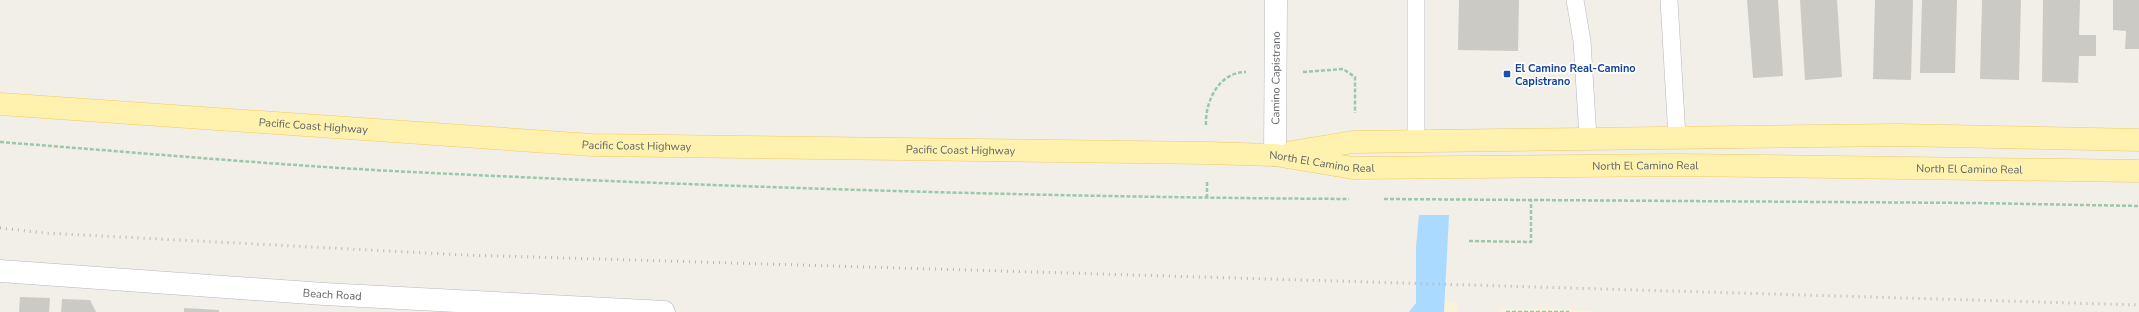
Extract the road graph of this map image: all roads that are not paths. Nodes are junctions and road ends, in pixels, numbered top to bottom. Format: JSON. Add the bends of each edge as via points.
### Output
{"nodes":[{"id":1,"x":1276,"y":0,"type":"edge"},
{"id":2,"x":1416,"y":0,"type":"edge"},
{"id":3,"x":1575,"y":0,"type":"edge"},
{"id":4,"x":1669,"y":0,"type":"edge"},
{"id":5,"x":0,"y":104,"type":"edge"},
{"id":6,"x":1677,"y":137,"type":"junction"},
{"id":7,"x":1588,"y":138,"type":"junction"},
{"id":8,"x":2139,"y":140,"type":"edge"},
{"id":9,"x":1416,"y":141,"type":"junction"},
{"id":10,"x":1275,"y":156,"type":"junction"},
{"id":11,"x":2139,"y":171,"type":"edge"},
{"id":12,"x":0,"y":271,"type":"edge"},
{"id":13,"x":664,"y":312,"type":"edge"}],
"edges":[{"from":1,"to":10,"type":"street","name":"Camino Capistrano"},
{"from":2,"to":9,"type":"lane"},
{"from":3,"to":7,"type":"lane","via":[[1582,41]]},
{"from":4,"to":6,"type":"lane"},
{"from":5,"to":10,"type":"main road","name":"Pacific Coast Highway","via":[[592,145]]},
{"from":6,"to":7,"type":"main road","name":"North El Camino Real"},
{"from":6,"to":8,"type":"main road","name":"North El Camino Real","via":[[1898,135]]},
{"from":7,"to":9,"type":"main road","name":"North El Camino Real"},
{"from":9,"to":10,"type":"main road","name":"North El Camino Real","via":[[1353,142]]},
{"from":10,"to":11,"type":"main road","name":"North El Camino Real","via":[[1353,168],[1678,165]]},
{"from":12,"to":13,"type":"street","name":"Beach Road","via":[[324,294]]}]}
